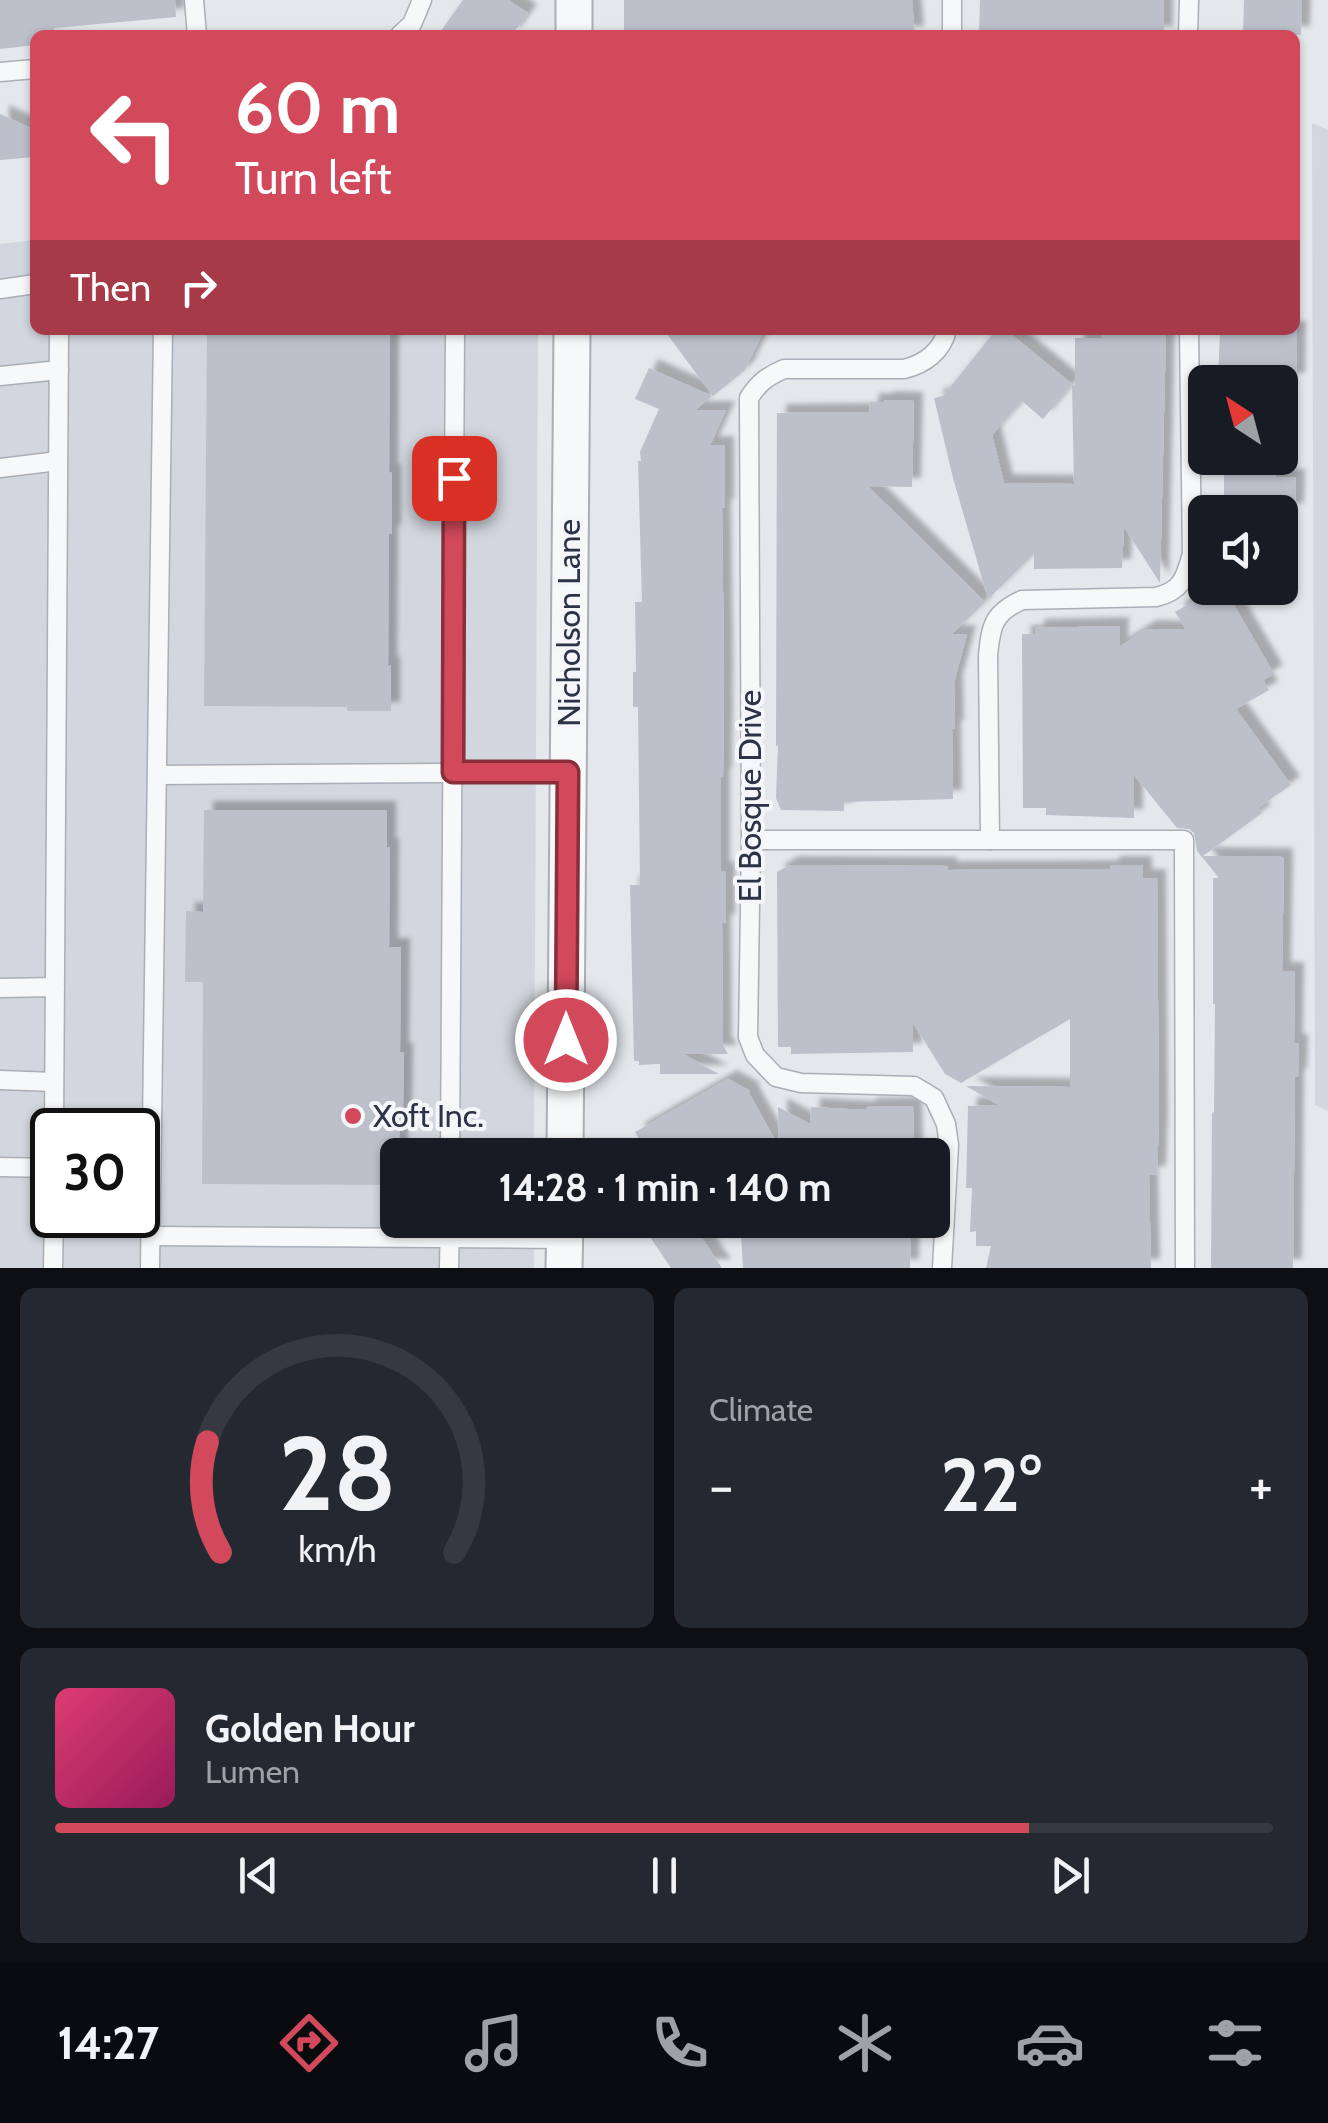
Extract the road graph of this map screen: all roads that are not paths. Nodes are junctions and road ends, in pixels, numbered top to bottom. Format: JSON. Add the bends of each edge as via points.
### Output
{"nodes":[{"id":1,"x":194,"y":0,"type":"edge"},
{"id":2,"x":422,"y":0,"type":"edge"},
{"id":3,"x":574,"y":0,"type":"edge"},
{"id":4,"x":952,"y":0,"type":"edge"},
{"id":5,"x":1189,"y":0,"type":"edge"},
{"id":6,"x":197,"y":30,"type":"edge"},
{"id":7,"x":405,"y":30,"type":"edge"},
{"id":8,"x":574,"y":30,"type":"edge"},
{"id":9,"x":952,"y":30,"type":"edge"},
{"id":10,"x":1188,"y":30,"type":"edge"},
{"id":11,"x":30,"y":69,"type":"edge"},
{"id":12,"x":0,"y":72,"type":"edge"},
{"id":13,"x":30,"y":285,"type":"edge"},
{"id":14,"x":0,"y":289,"type":"edge"},
{"id":15,"x":59,"y":335,"type":"edge"},
{"id":16,"x":163,"y":335,"type":"edge"},
{"id":17,"x":455,"y":335,"type":"edge"},
{"id":18,"x":572,"y":335,"type":"edge"},
{"id":19,"x":945,"y":335,"type":"edge"},
{"id":20,"x":1189,"y":335,"type":"edge"},
{"id":21,"x":59,"y":370,"type":"junction"},
{"id":22,"x":0,"y":376,"type":"edge"},
{"id":23,"x":58,"y":461,"type":"junction"},
{"id":24,"x":0,"y":468,"type":"edge"},
{"id":25,"x":453,"y":772,"type":"junction"},
{"id":26,"x":568,"y":772,"type":"junction"},
{"id":27,"x":157,"y":775,"type":"junction"},
{"id":28,"x":751,"y":840,"type":"junction"},
{"id":29,"x":990,"y":840,"type":"junction"},
{"id":30,"x":55,"y":987,"type":"junction"},
{"id":31,"x":0,"y":988,"type":"edge"},
{"id":32,"x":0,"y":1080,"type":"edge"},
{"id":33,"x":54,"y":1082,"type":"junction"},
{"id":34,"x":54,"y":1108,"type":"edge"},
{"id":35,"x":152,"y":1108,"type":"edge"},
{"id":36,"x":450,"y":1138,"type":"edge"},
{"id":37,"x":565,"y":1138,"type":"edge"},
{"id":38,"x":0,"y":1167,"type":"edge"},
{"id":39,"x":30,"y":1168,"type":"edge"},
{"id":40,"x":380,"y":1231,"type":"edge"},
{"id":41,"x":160,"y":1236,"type":"edge"},
{"id":42,"x":54,"y":1238,"type":"edge"},
{"id":43,"x":150,"y":1238,"type":"edge"},
{"id":44,"x":450,"y":1238,"type":"edge"},
{"id":45,"x":530,"y":1238,"type":"edge"},
{"id":46,"x":565,"y":1242,"type":"edge"},
{"id":47,"x":54,"y":1268,"type":"edge"},
{"id":48,"x":150,"y":1268,"type":"edge"},
{"id":49,"x":449,"y":1268,"type":"edge"},
{"id":50,"x":942,"y":1268,"type":"edge"},
{"id":51,"x":1185,"y":1268,"type":"edge"}],
"edges":[{"from":1,"to":6,"type":"lane"},
{"from":2,"to":7,"type":"lane"},
{"from":3,"to":8,"type":"street"},
{"from":4,"to":9,"type":"lane"},
{"from":5,"to":10,"type":"lane"},
{"from":11,"to":12,"type":"lane"},
{"from":13,"to":14,"type":"lane"},
{"from":15,"to":21,"type":"lane"},
{"from":16,"to":27,"type":"lane"},
{"from":17,"to":25,"type":"lane"},
{"from":18,"to":26,"type":"street","name":"Nicholson Lane"},
{"from":19,"to":28,"type":"lane","name":"El Bosque Drive","via":[[914,366],[784,369],[749,398]]},
{"from":20,"to":29,"type":"lane","via":[[1192,554],[1186,572],[1166,594],[1022,600],[998,616],[988,656]]},
{"from":21,"to":22,"type":"lane"},
{"from":21,"to":23,"type":"lane"},
{"from":23,"to":24,"type":"lane"},
{"from":23,"to":30,"type":"lane"},
{"from":25,"to":26,"type":"lane"},
{"from":25,"to":27,"type":"lane"},
{"from":25,"to":36,"type":"lane"},
{"from":26,"to":37,"type":"street","name":"Nicholson Lane"},
{"from":27,"to":35,"type":"lane"},
{"from":28,"to":29,"type":"lane"},
{"from":28,"to":50,"type":"lane","name":"El Bosque Drive","via":[[748,1037],[755,1055],[776,1077],[914,1086],[934,1098],[949,1146]]},
{"from":29,"to":51,"type":"lane","via":[[1184,840]]},
{"from":30,"to":31,"type":"lane"},
{"from":30,"to":33,"type":"lane"},
{"from":32,"to":33,"type":"lane"},
{"from":33,"to":34,"type":"lane"},
{"from":38,"to":39,"type":"lane"},
{"from":40,"to":41,"type":"lane"},
{"from":42,"to":47,"type":"lane"},
{"from":43,"to":48,"type":"lane"},
{"from":44,"to":49,"type":"lane"},
{"from":45,"to":46,"type":"lane"}]}
